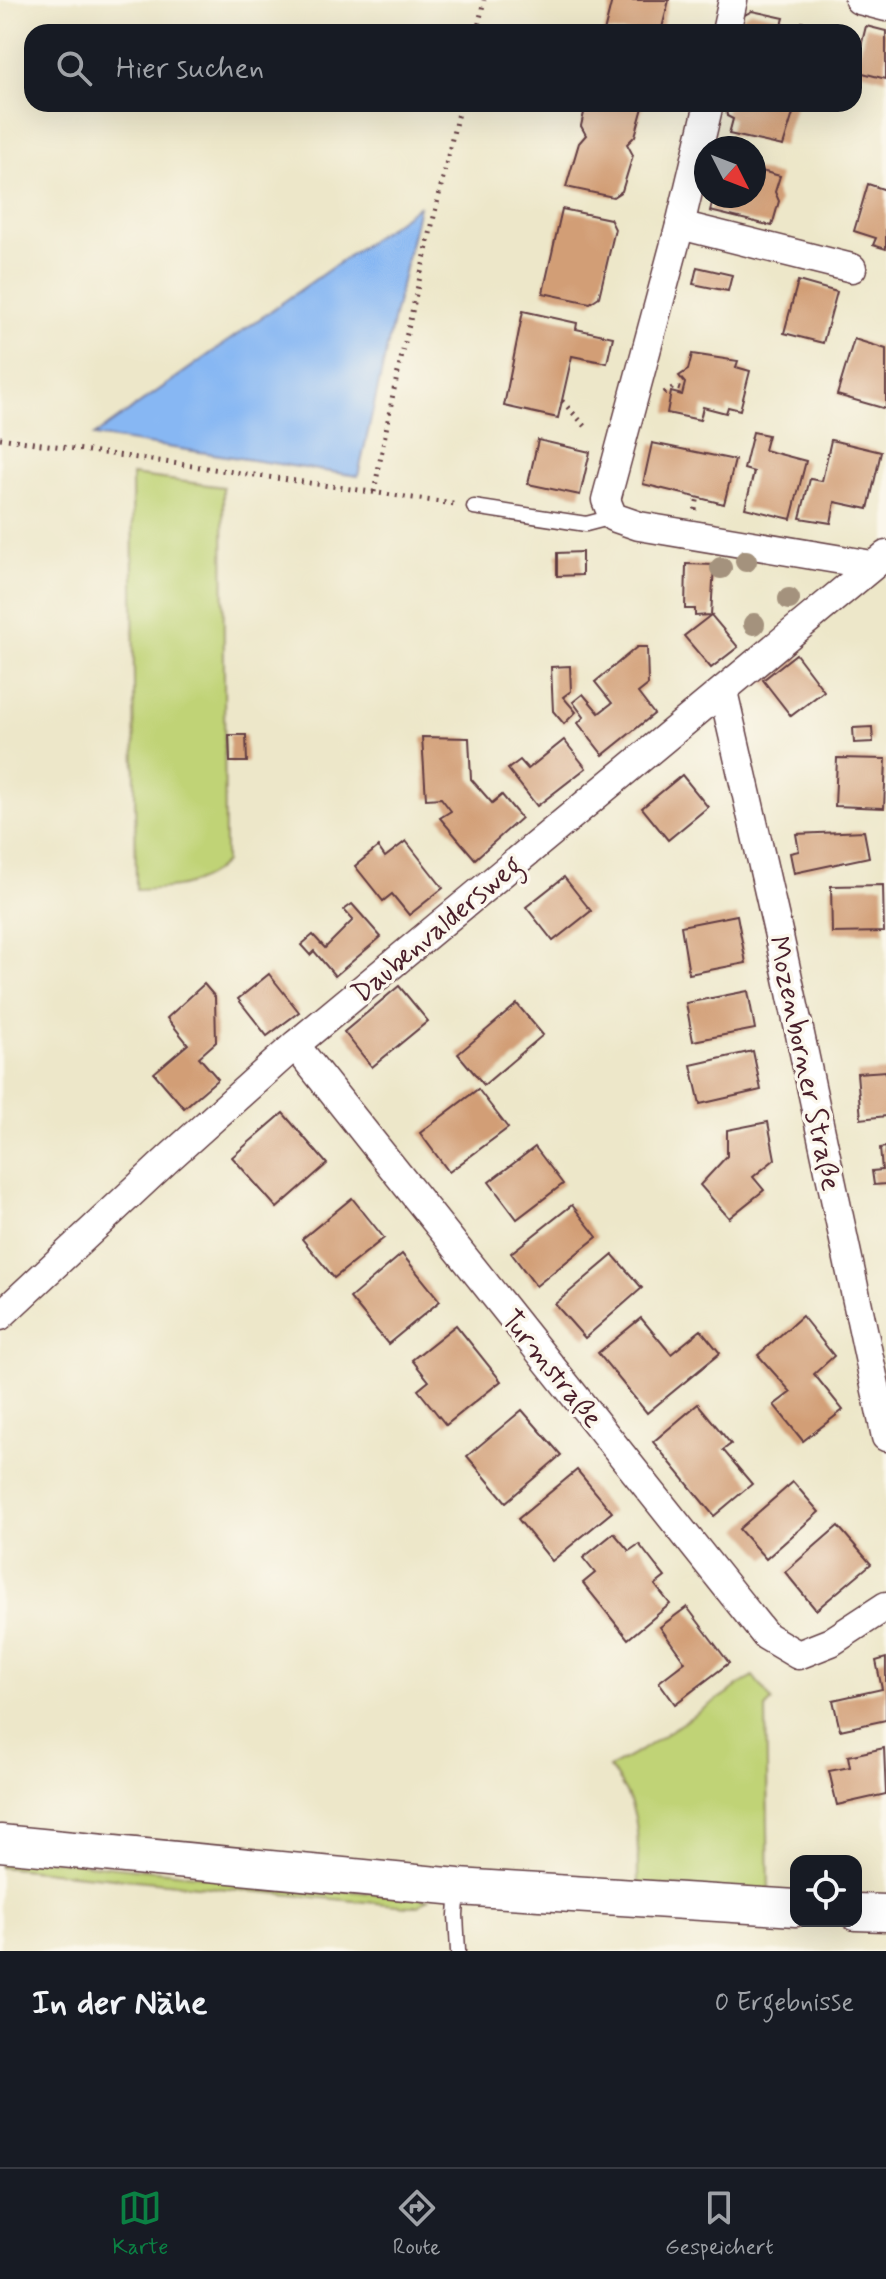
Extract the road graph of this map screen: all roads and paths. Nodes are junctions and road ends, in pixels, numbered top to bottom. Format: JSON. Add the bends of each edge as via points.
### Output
{"nodes":[{"id":1,"x":484,"y":0,"type":"edge"},
{"id":2,"x":733,"y":0,"type":"edge"},
{"id":3,"x":859,"y":0,"type":"edge"},
{"id":4,"x":886,"y":7,"type":"edge"},
{"id":5,"x":479,"y":24,"type":"edge"},
{"id":6,"x":728,"y":24,"type":"edge"},
{"id":7,"x":458,"y":112,"type":"edge"},
{"id":8,"x":707,"y":112,"type":"edge"},
{"id":9,"x":680,"y":225,"type":"junction"},
{"id":10,"x":852,"y":268,"type":"dead end"},
{"id":11,"x":671,"y":387,"type":"dead end"},
{"id":12,"x":683,"y":390,"type":"dead end"},
{"id":13,"x":562,"y":401,"type":"dead end"},
{"id":14,"x":588,"y":429,"type":"dead end"},
{"id":15,"x":0,"y":438,"type":"edge"},
{"id":16,"x":374,"y":492,"type":"junction"},
{"id":17,"x":698,"y":497,"type":"dead end"},
{"id":18,"x":696,"y":506,"type":"dead end"},
{"id":19,"x":474,"y":507,"type":"joint"},
{"id":20,"x":613,"y":517,"type":"junction"},
{"id":21,"x":879,"y":560,"type":"edge"},
{"id":22,"x":723,"y":691,"type":"junction"},
{"id":23,"x":295,"y":1045,"type":"junction"},
{"id":24,"x":0,"y":1316,"type":"edge"},
{"id":25,"x":886,"y":1437,"type":"edge"},
{"id":26,"x":886,"y":1606,"type":"edge"},
{"id":27,"x":0,"y":1843,"type":"edge"},
{"id":28,"x":458,"y":1887,"type":"junction"},
{"id":29,"x":790,"y":1908,"type":"edge"},
{"id":30,"x":862,"y":1912,"type":"edge"},
{"id":31,"x":886,"y":1913,"type":"edge"},
{"id":32,"x":458,"y":1951,"type":"edge"}],
"edges":[{"from":1,"to":5,"type":"path"},
{"from":2,"to":6,"type":"street"},
{"from":3,"to":4,"type":"street"},
{"from":7,"to":16,"type":"path"},
{"from":8,"to":9,"type":"street"},
{"from":9,"to":10,"type":"street"},
{"from":9,"to":20,"type":"street","via":[[606,500]]},
{"from":11,"to":12,"type":"path"},
{"from":13,"to":14,"type":"path"},
{"from":15,"to":16,"type":"path"},
{"from":16,"to":19,"type":"path"},
{"from":17,"to":18,"type":"path"},
{"from":19,"to":20,"type":"lane","via":[[586,524]]},
{"from":20,"to":21,"type":"street","via":[[645,527]]},
{"from":21,"to":22,"type":"street","name":"Daubenvaldersweg"},
{"from":22,"to":23,"type":"street","name":"Daubenvaldersweg"},
{"from":22,"to":25,"type":"street","name":"Mozenborner Straße"},
{"from":23,"to":24,"type":"street","name":"Daubenvaldersweg"},
{"from":23,"to":26,"type":"street","name":"Turmstraße","via":[[766,1636],[798,1655],[831,1642]]},
{"from":27,"to":28,"type":"street"},
{"from":28,"to":29,"type":"street"},
{"from":28,"to":32,"type":"lane"},
{"from":30,"to":31,"type":"street"}]}
